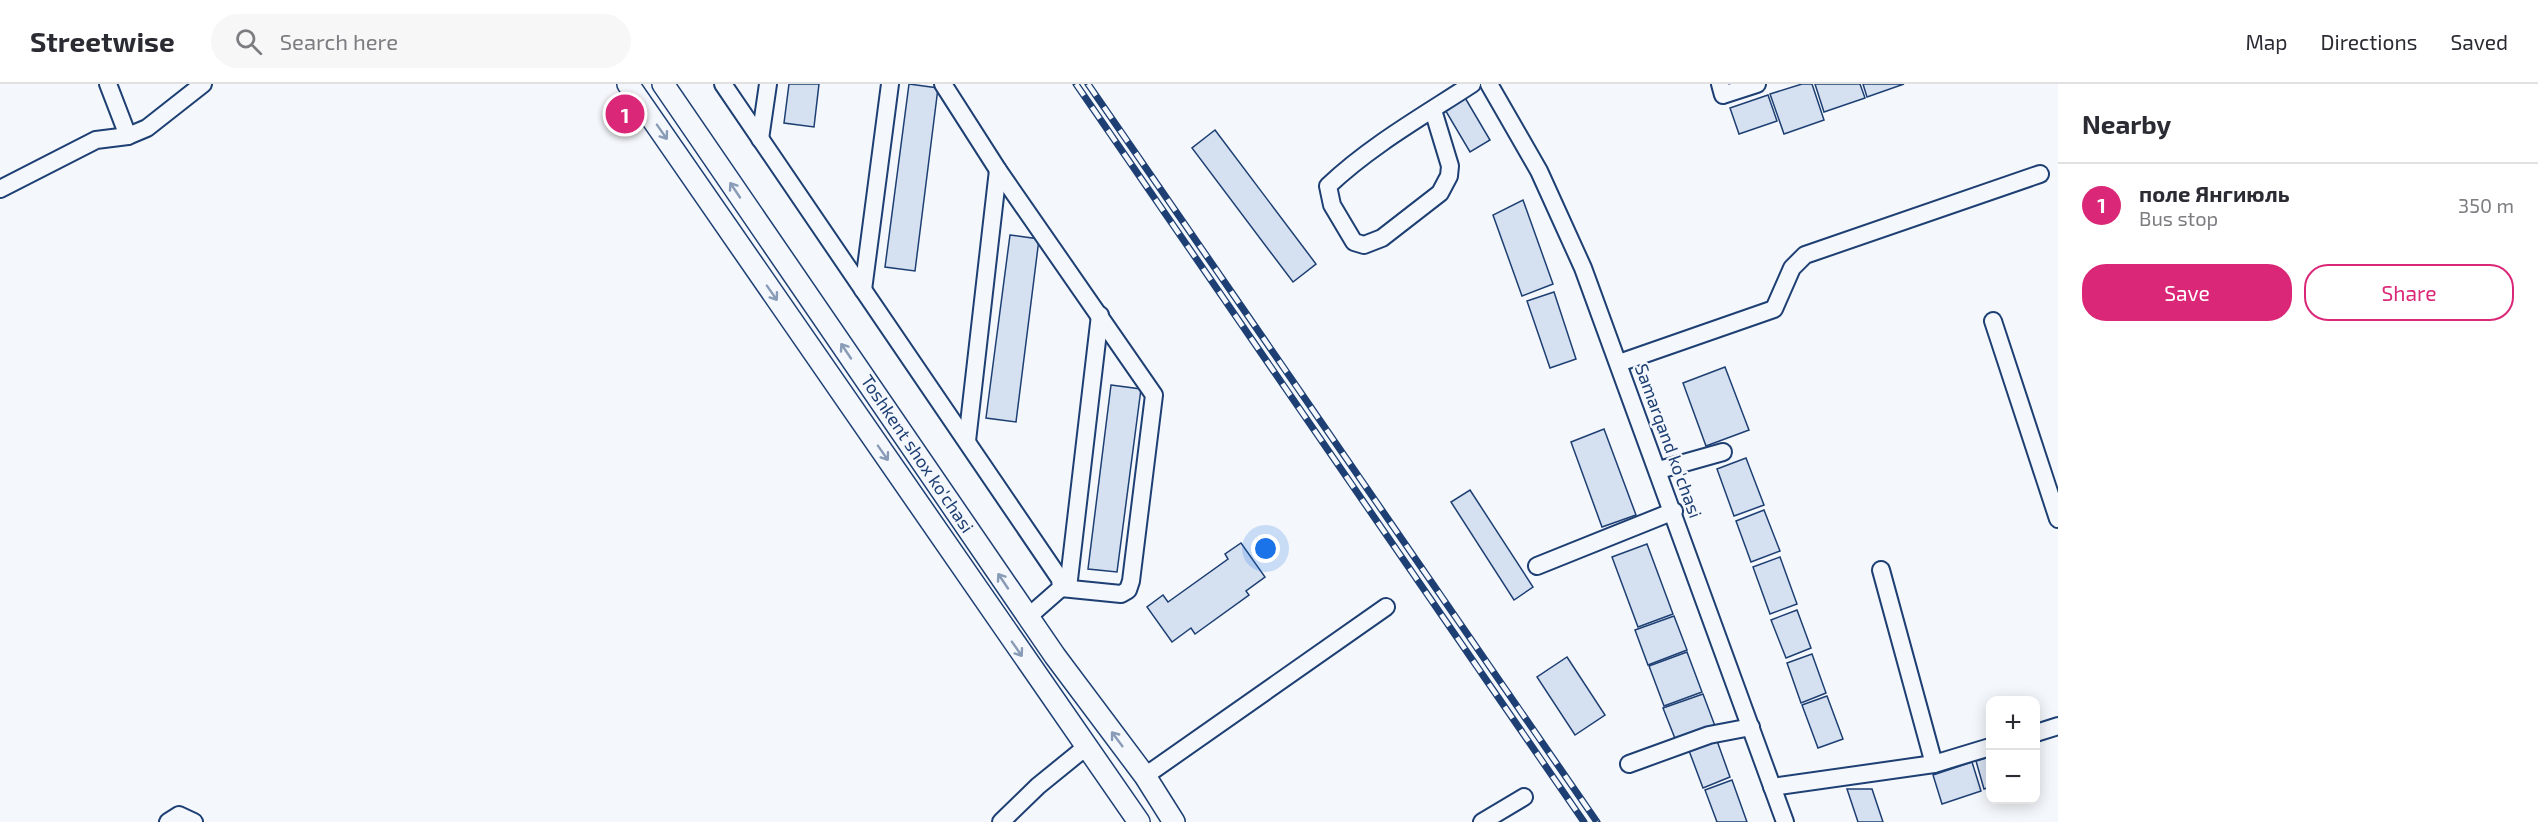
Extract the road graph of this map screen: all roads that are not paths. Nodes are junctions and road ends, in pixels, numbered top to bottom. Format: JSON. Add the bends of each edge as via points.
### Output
{"nodes":[{"id":1,"x":108,"y":84,"type":"edge"},
{"id":2,"x":203,"y":84,"type":"edge"},
{"id":3,"x":628,"y":84,"type":"edge"},
{"id":4,"x":663,"y":84,"type":"edge"},
{"id":5,"x":723,"y":84,"type":"edge"},
{"id":6,"x":768,"y":84,"type":"edge"},
{"id":7,"x":890,"y":84,"type":"edge"},
{"id":8,"x":943,"y":84,"type":"edge"},
{"id":9,"x":1472,"y":84,"type":"edge"},
{"id":10,"x":1489,"y":84,"type":"edge"},
{"id":11,"x":1720,"y":84,"type":"edge"},
{"id":12,"x":1757,"y":84,"type":"edge"},
{"id":13,"x":1433,"y":110,"type":"junction"},
{"id":14,"x":128,"y":136,"type":"junction"},
{"id":15,"x":760,"y":139,"type":"junction"},
{"id":16,"x":999,"y":170,"type":"junction"},
{"id":17,"x":2040,"y":174,"type":"dead end"},
{"id":18,"x":0,"y":189,"type":"edge"},
{"id":19,"x":863,"y":290,"type":"junction"},
{"id":20,"x":1101,"y":315,"type":"junction"},
{"id":21,"x":1993,"y":321,"type":"dead end"},
{"id":22,"x":1619,"y":363,"type":"junction"},
{"id":23,"x":967,"y":441,"type":"junction"},
{"id":24,"x":1724,"y":452,"type":"dead end"},
{"id":25,"x":1659,"y":470,"type":"junction"},
{"id":26,"x":1674,"y":511,"type":"junction"},
{"id":27,"x":2058,"y":519,"type":"edge"},
{"id":28,"x":1537,"y":566,"type":"dead end"},
{"id":29,"x":1881,"y":570,"type":"dead end"},
{"id":30,"x":1064,"y":588,"type":"junction"},
{"id":31,"x":1386,"y":607,"type":"dead end"},
{"id":32,"x":1028,"y":617,"type":"junction"},
{"id":33,"x":1055,"y":656,"type":"junction"},
{"id":34,"x":1033,"y":671,"type":"junction"},
{"id":35,"x":2058,"y":726,"type":"edge"},
{"id":36,"x":1751,"y":727,"type":"junction"},
{"id":37,"x":2040,"y":732,"type":"edge"},
{"id":38,"x":1086,"y":747,"type":"junction"},
{"id":39,"x":1986,"y":748,"type":"edge"},
{"id":40,"x":1629,"y":764,"type":"dead end"},
{"id":41,"x":1934,"y":764,"type":"junction"},
{"id":42,"x":1145,"y":776,"type":"junction"},
{"id":43,"x":1772,"y":787,"type":"junction"},
{"id":44,"x":1524,"y":797,"type":"dead end"},
{"id":45,"x":168,"y":822,"type":"edge"},
{"id":46,"x":194,"y":822,"type":"edge"},
{"id":47,"x":1001,"y":822,"type":"edge"},
{"id":48,"x":1138,"y":822,"type":"edge"},
{"id":49,"x":1174,"y":822,"type":"edge"},
{"id":50,"x":1482,"y":822,"type":"edge"},
{"id":51,"x":1785,"y":822,"type":"edge"}],
"edges":[{"from":1,"to":14,"type":"street"},
{"from":2,"to":14,"type":"street","via":[[147,128]]},
{"from":3,"to":34,"type":"main road","name":"Toshkent shox ko'chasi","one_way":true},
{"from":32,"to":4,"type":"main road","name":"Toshkent shox ko'chasi","one_way":true},
{"from":5,"to":15,"type":"street"},
{"from":6,"to":15,"type":"street"},
{"from":7,"to":19,"type":"street"},
{"from":8,"to":16,"type":"street"},
{"from":9,"to":13,"type":"street"},
{"from":10,"to":22,"type":"street","name":"Samarqand ko'chasi","via":[[1562,220]]},
{"from":11,"to":12,"type":"street","via":[[1723,95]]},
{"from":13,"to":13,"type":"street","via":[[1349,166],[1328,186],[1332,205],[1354,242],[1364,245],[1382,238],[1440,193],[1450,166]]},
{"from":14,"to":18,"type":"street","via":[[96,140]]},
{"from":15,"to":19,"type":"street"},
{"from":16,"to":20,"type":"street"},
{"from":16,"to":23,"type":"street"},
{"from":17,"to":22,"type":"street","via":[[1805,255],[1792,268],[1774,309]]},
{"from":19,"to":23,"type":"street"},
{"from":20,"to":30,"type":"street"},
{"from":20,"to":30,"type":"street","via":[[1154,395],[1131,582],[1121,594]]},
{"from":21,"to":27,"type":"street"},
{"from":22,"to":25,"type":"street","name":"Samarqand ko'chasi"},
{"from":23,"to":30,"type":"street"},
{"from":24,"to":25,"type":"street"},
{"from":25,"to":26,"type":"street","name":"Samarqand ko'chasi"},
{"from":26,"to":28,"type":"street"},
{"from":26,"to":36,"type":"street","name":"Samarqand ko'chasi"},
{"from":29,"to":41,"type":"street"},
{"from":30,"to":32,"type":"street"},
{"from":31,"to":42,"type":"street"},
{"from":32,"to":33,"type":"main road","name":"Toshkent shox ko'chasi"},
{"from":33,"to":34,"type":"main road"},
{"from":42,"to":33,"type":"main road","name":"Toshkent shox ko'chasi","one_way":true},
{"from":34,"to":38,"type":"main road","name":"Toshkent shox ko'chasi"},
{"from":35,"to":37,"type":"street"},
{"from":36,"to":40,"type":"street","via":[[1709,735]]},
{"from":36,"to":43,"type":"street","name":"Samarqand ko'chasi"},
{"from":38,"to":47,"type":"street"},
{"from":38,"to":48,"type":"main road","name":"Toshkent shox ko'chasi"},
{"from":39,"to":41,"type":"street"},
{"from":41,"to":43,"type":"street"},
{"from":42,"to":49,"type":"main road","name":"Toshkent shox ko'chasi"},
{"from":43,"to":51,"type":"street","name":"Samarqand ko'chasi"},
{"from":44,"to":50,"type":"street"},
{"from":45,"to":46,"type":"street","via":[[179,815]]}]}
